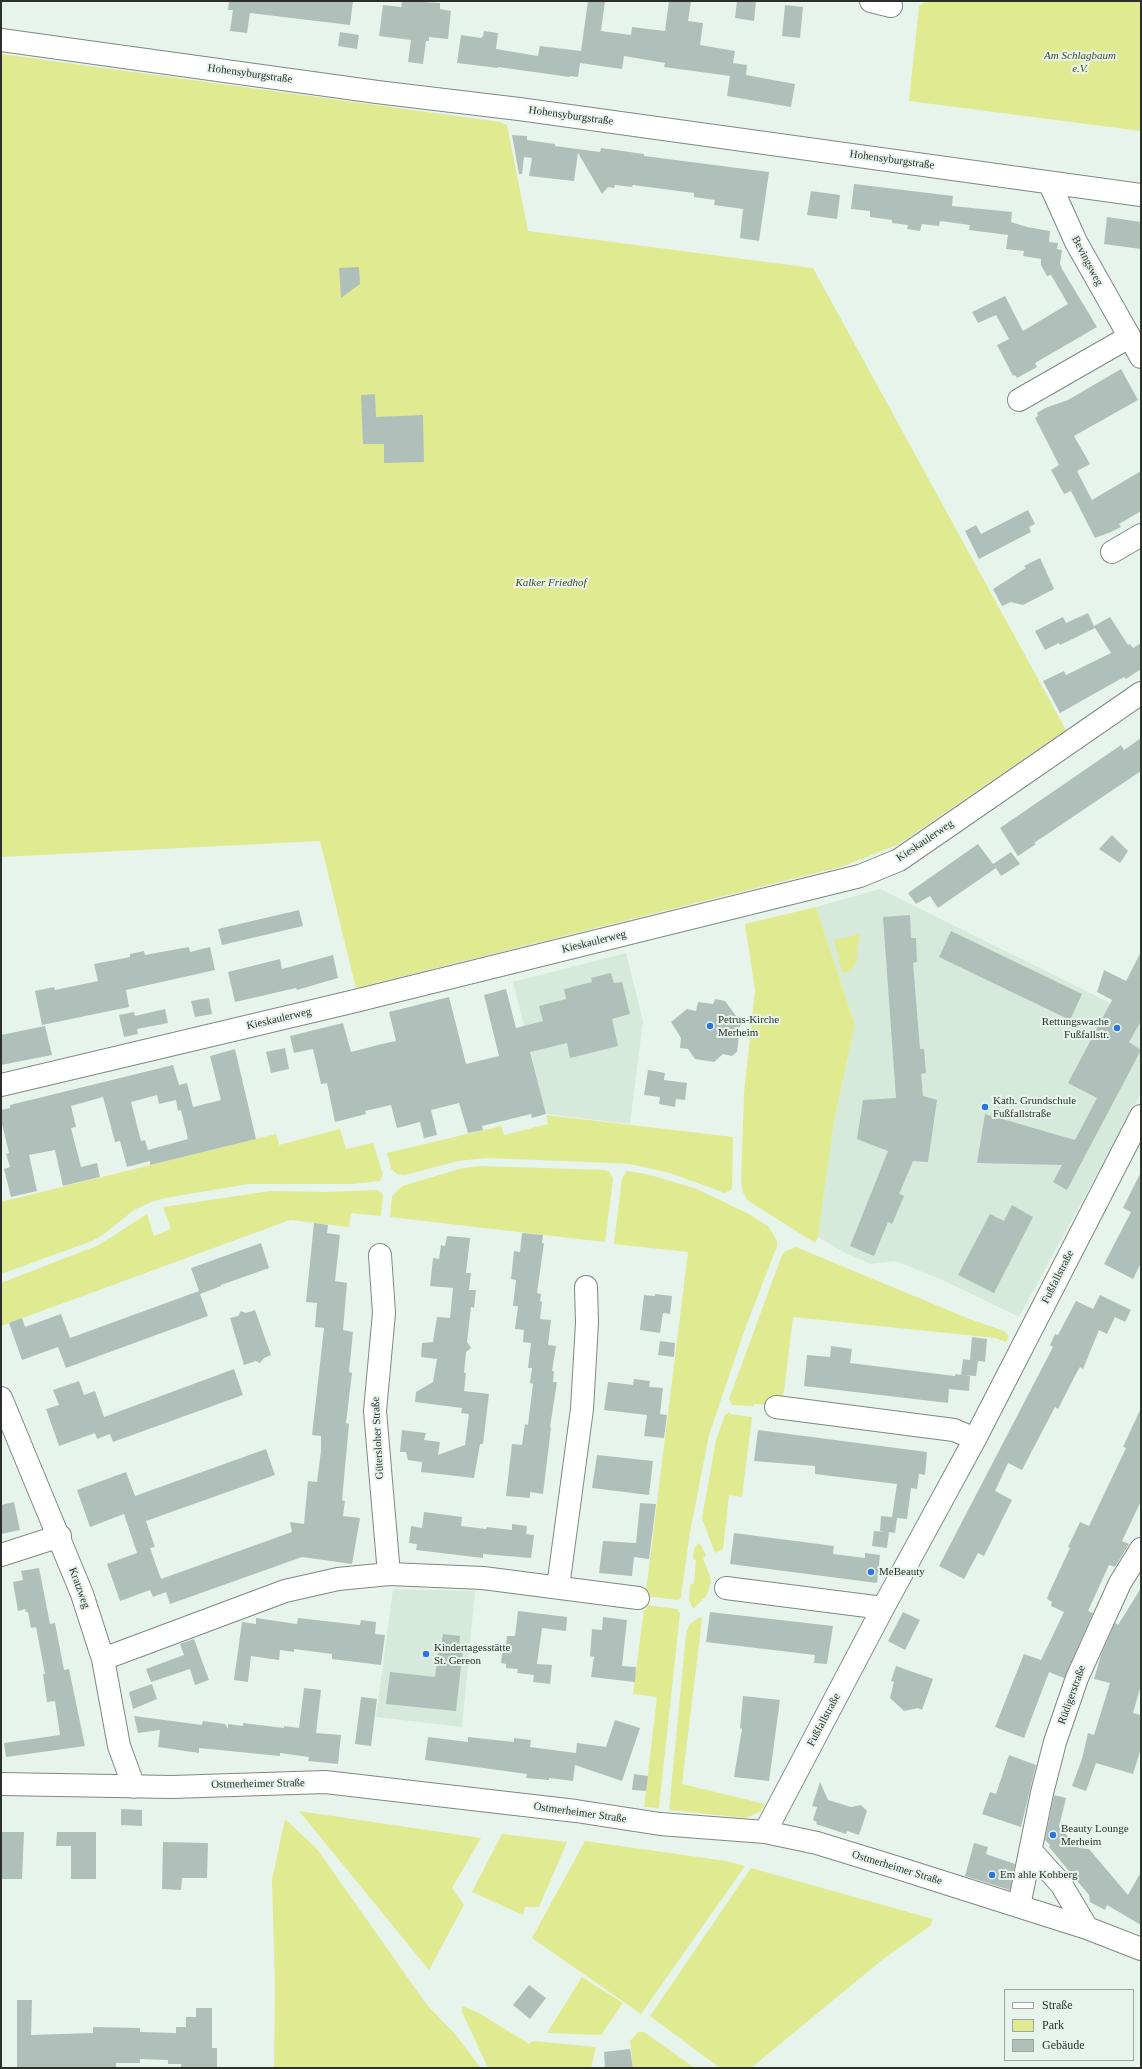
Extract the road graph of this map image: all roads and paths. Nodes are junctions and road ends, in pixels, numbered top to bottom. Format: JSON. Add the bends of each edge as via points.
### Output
{"nodes":[{"id":1,"x":1,"y":40,"type":"edge"},
{"id":2,"x":1050,"y":184,"type":"junction"},
{"id":3,"x":1141,"y":195,"type":"edge"},
{"id":4,"x":1129,"y":337,"type":"junction"},
{"id":5,"x":1141,"y":357,"type":"edge"},
{"id":6,"x":1019,"y":400,"type":"dead end"},
{"id":7,"x":1141,"y":535,"type":"edge"},
{"id":8,"x":1112,"y":552,"type":"dead end"},
{"id":9,"x":1141,"y":693,"type":"edge"},
{"id":10,"x":1,"y":1085,"type":"edge"},
{"id":11,"x":1141,"y":1116,"type":"edge"},
{"id":12,"x":380,"y":1255,"type":"dead end"},
{"id":13,"x":586,"y":1286,"type":"dead end"},
{"id":14,"x":1,"y":1398,"type":"edge"},
{"id":15,"x":776,"y":1407,"type":"dead end"},
{"id":16,"x":975,"y":1439,"type":"junction"},
{"id":17,"x":60,"y":1536,"type":"junction"},
{"id":18,"x":1141,"y":1549,"type":"edge"},
{"id":19,"x":1,"y":1555,"type":"edge"},
{"id":20,"x":389,"y":1574,"type":"junction"},
{"id":21,"x":558,"y":1586,"type":"junction"},
{"id":22,"x":726,"y":1588,"type":"dead end"},
{"id":23,"x":638,"y":1598,"type":"dead end"},
{"id":24,"x":883,"y":1608,"type":"junction"},
{"id":25,"x":103,"y":1659,"type":"junction"},
{"id":26,"x":1,"y":1784,"type":"edge"},
{"id":27,"x":134,"y":1786,"type":"junction"},
{"id":28,"x":765,"y":1832,"type":"junction"},
{"id":29,"x":1030,"y":1851,"type":"junction"},
{"id":30,"x":1019,"y":1906,"type":"junction"},
{"id":31,"x":1086,"y":1928,"type":"junction"},
{"id":32,"x":1141,"y":1949,"type":"edge"}],
"edges":[{"from":1,"to":2,"type":"street","name":"Hohensyburgstraße","via":[[535,111]]},
{"from":2,"to":3,"type":"street","name":"Hohensyburgstraße"},
{"from":2,"to":4,"type":"street","name":"Bevingsweg","via":[[1076,242]]},
{"from":4,"to":5,"type":"street","name":"Bevingsweg"},
{"from":4,"to":6,"type":"street"},
{"from":7,"to":8,"type":"street"},
{"from":9,"to":10,"type":"street","name":"Kieskaulerweg","via":[[899,860],[860,876],[358,1001]]},
{"from":11,"to":16,"type":"street","name":"Fußfallstraße"},
{"from":12,"to":20,"type":"street","name":"Gütersloher Straße","via":[[384,1313],[375,1411]]},
{"from":13,"to":21,"type":"street","via":[[587,1323],[582,1409]]},
{"from":14,"to":17,"type":"street","name":"Kratzweg"},
{"from":15,"to":16,"type":"street","via":[[954,1430]]},
{"from":16,"to":24,"type":"street","name":"Fußfallstraße"},
{"from":17,"to":19,"type":"street"},
{"from":17,"to":25,"type":"street","name":"Kratzweg"},
{"from":18,"to":29,"type":"street","name":"Rüdigerstraße","via":[[1120,1583],[1077,1678],[1054,1742]]},
{"from":20,"to":21,"type":"street","via":[[483,1578]]},
{"from":20,"to":25,"type":"street","via":[[338,1579],[285,1592]]},
{"from":21,"to":23,"type":"street"},
{"from":22,"to":24,"type":"street"},
{"from":24,"to":28,"type":"street","name":"Fußfallstraße"},
{"from":25,"to":27,"type":"street","name":"Kratzweg","via":[[120,1746]]},
{"from":26,"to":27,"type":"street","name":"Ostmerheimer Straße"},
{"from":27,"to":28,"type":"street","name":"Ostmerheimer Straße","via":[[172,1788],[325,1782],[576,1811],[660,1824]]},
{"from":28,"to":30,"type":"street","name":"Ostmerheimer Straße","via":[[817,1843]]},
{"from":29,"to":30,"type":"street","name":"Rüdigerstraße"},
{"from":29,"to":31,"type":"street","via":[[1061,1884]]},
{"from":30,"to":31,"type":"street","name":"Ostmerheimer Straße"},
{"from":31,"to":32,"type":"street","name":"Ostmerheimer Straße"}]}
